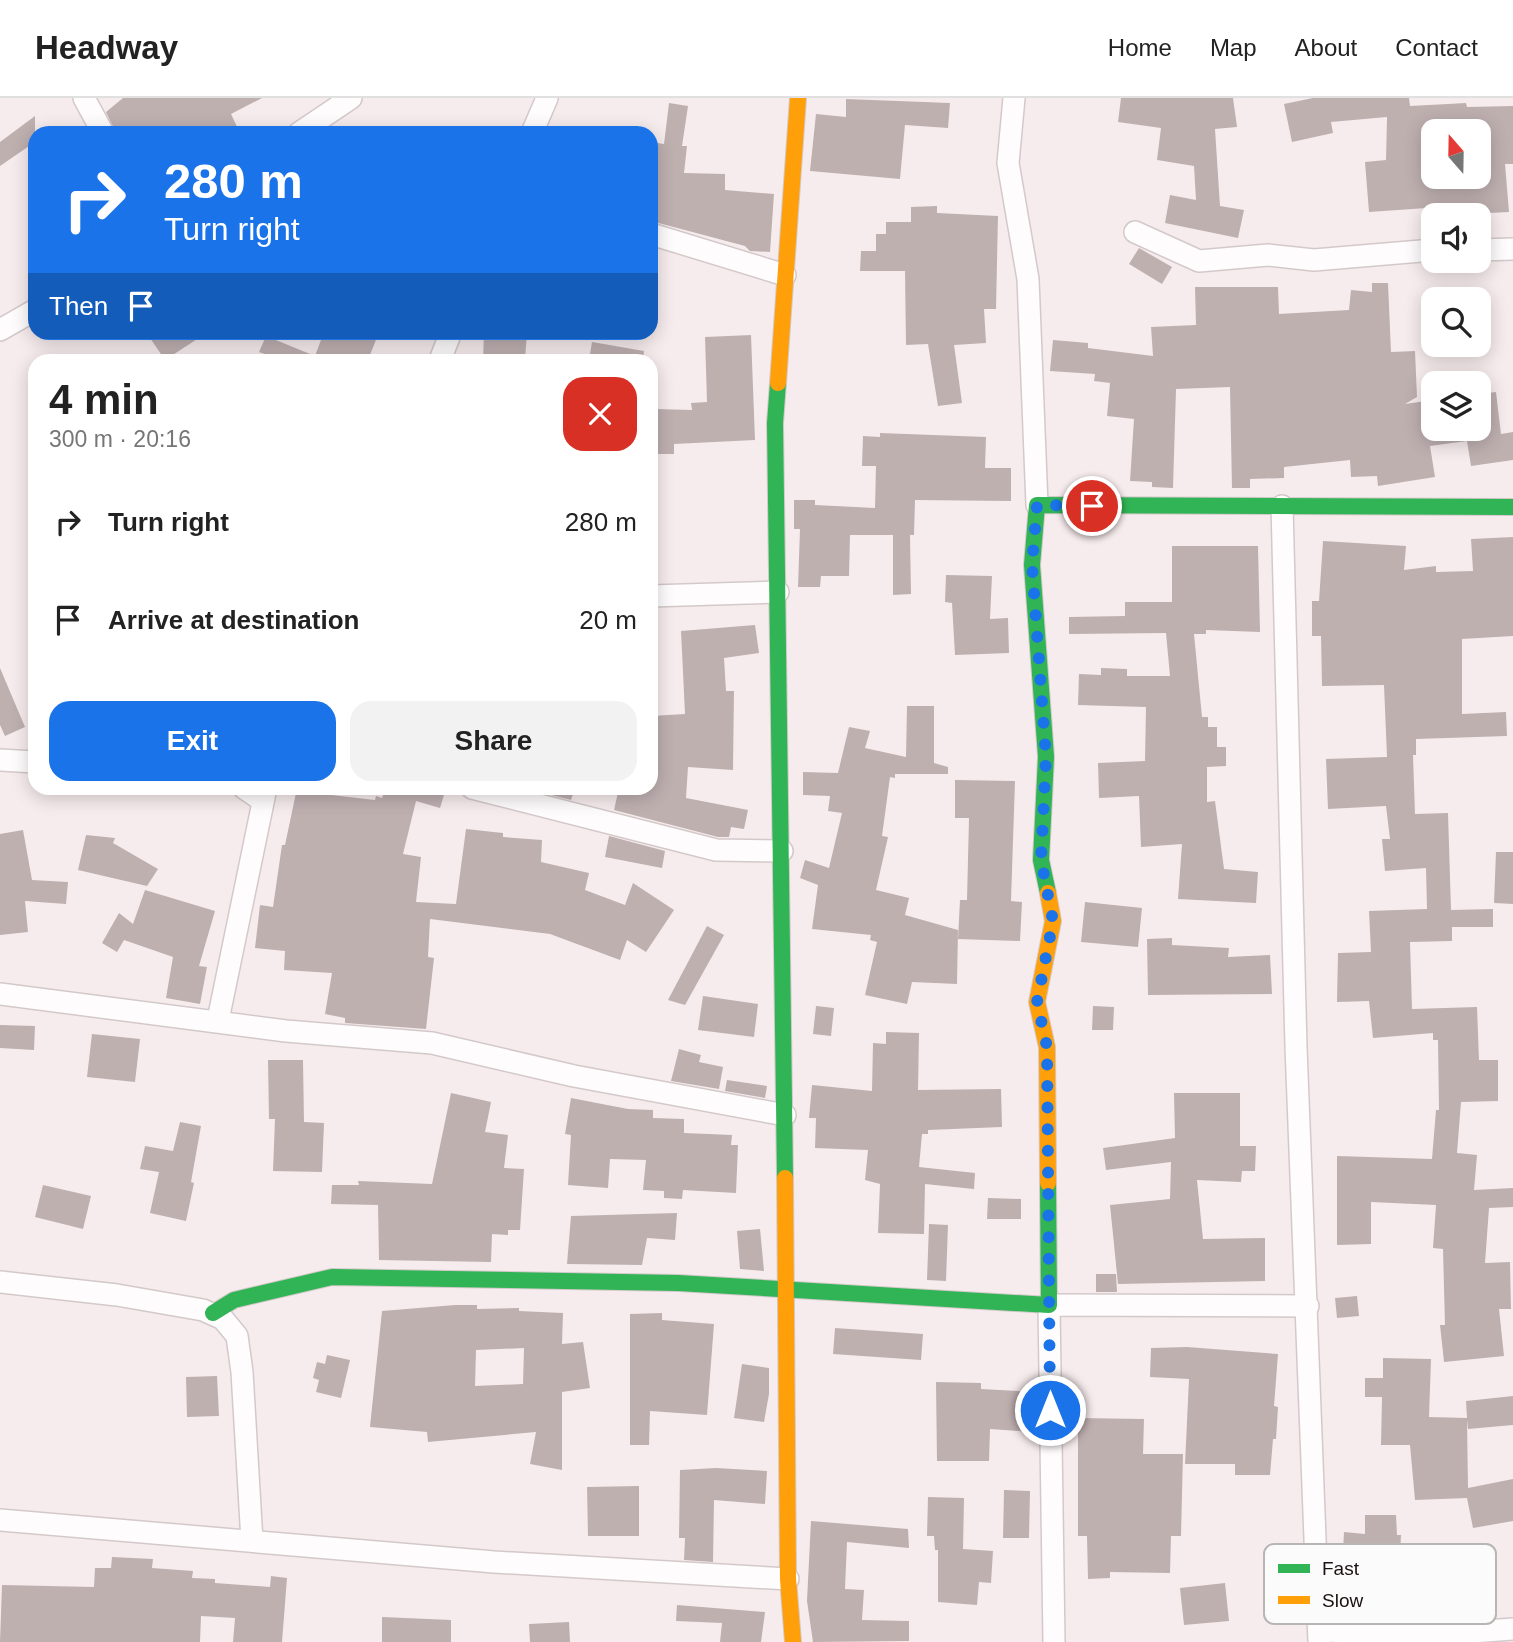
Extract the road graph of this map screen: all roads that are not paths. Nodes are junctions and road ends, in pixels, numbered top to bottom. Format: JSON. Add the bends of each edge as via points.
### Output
{"nodes":[{"id":1,"x":84,"y":98,"type":"edge"},
{"id":2,"x":351,"y":98,"type":"edge"},
{"id":3,"x":547,"y":98,"type":"edge"},
{"id":4,"x":798,"y":98,"type":"edge"},
{"id":5,"x":1014,"y":98,"type":"edge"},
{"id":6,"x":99,"y":126,"type":"edge"},
{"id":7,"x":309,"y":126,"type":"edge"},
{"id":8,"x":534,"y":126,"type":"edge"},
{"id":9,"x":1135,"y":232,"type":"dead end"},
{"id":10,"x":658,"y":236,"type":"edge"},
{"id":11,"x":1513,"y":249,"type":"edge"},
{"id":12,"x":1491,"y":250,"type":"edge"},
{"id":13,"x":1421,"y":251,"type":"edge"},
{"id":14,"x":785,"y":275,"type":"junction"},
{"id":15,"x":28,"y":314,"type":"edge"},
{"id":16,"x":0,"y":330,"type":"edge"},
{"id":17,"x":1037,"y":505,"type":"junction"},
{"id":18,"x":1282,"y":506,"type":"junction"},
{"id":19,"x":1513,"y":507,"type":"edge"},
{"id":20,"x":778,"y":592,"type":"junction"},
{"id":21,"x":658,"y":596,"type":"edge"},
{"id":22,"x":0,"y":760,"type":"edge"},
{"id":23,"x":28,"y":762,"type":"edge"},
{"id":24,"x":265,"y":795,"type":"edge"},
{"id":25,"x":500,"y":795,"type":"edge"},
{"id":26,"x":782,"y":851,"type":"junction"},
{"id":27,"x":0,"y":994,"type":"edge"},
{"id":28,"x":218,"y":1020,"type":"junction"},
{"id":29,"x":785,"y":1115,"type":"junction"},
{"id":30,"x":0,"y":1282,"type":"edge"},
{"id":31,"x":786,"y":1290,"type":"junction"},
{"id":32,"x":1049,"y":1305,"type":"junction"},
{"id":33,"x":1308,"y":1306,"type":"junction"},
{"id":34,"x":213,"y":1313,"type":"junction"},
{"id":35,"x":0,"y":1520,"type":"edge"},
{"id":36,"x":252,"y":1542,"type":"junction"},
{"id":37,"x":1316,"y":1544,"type":"edge"},
{"id":38,"x":788,"y":1579,"type":"junction"},
{"id":39,"x":1513,"y":1629,"type":"edge"},
{"id":40,"x":1319,"y":1637,"type":"edge"},
{"id":41,"x":793,"y":1642,"type":"edge"},
{"id":42,"x":1054,"y":1642,"type":"edge"}],
"edges":[{"from":1,"to":6,"type":"street"},
{"from":2,"to":7,"type":"street"},
{"from":3,"to":8,"type":"street"},
{"from":4,"to":14,"type":"street"},
{"from":5,"to":17,"type":"street","via":[[1008,163],[1028,279]]},
{"from":9,"to":13,"type":"street","via":[[1199,261],[1268,255],[1314,260]]},
{"from":10,"to":14,"type":"street"},
{"from":11,"to":12,"type":"street"},
{"from":14,"to":20,"type":"street","via":[[775,423]]},
{"from":15,"to":16,"type":"street"},
{"from":17,"to":18,"type":"street"},
{"from":17,"to":32,"type":"street","via":[[1032,565],[1046,757],[1041,860],[1053,921],[1037,1002],[1047,1047]]},
{"from":18,"to":19,"type":"street"},
{"from":18,"to":33,"type":"street","via":[[1296,1046]]},
{"from":20,"to":21,"type":"street"},
{"from":20,"to":26,"type":"street"},
{"from":22,"to":23,"type":"street"},
{"from":24,"to":28,"type":"street"},
{"from":25,"to":26,"type":"street","via":[[716,850]]},
{"from":26,"to":29,"type":"street"},
{"from":27,"to":28,"type":"street"},
{"from":28,"to":29,"type":"street","via":[[286,1031],[432,1043],[574,1076]]},
{"from":29,"to":31,"type":"street"},
{"from":30,"to":34,"type":"street","via":[[117,1295]]},
{"from":31,"to":32,"type":"street"},
{"from":31,"to":34,"type":"street","via":[[678,1283],[332,1277],[234,1300]]},
{"from":31,"to":38,"type":"street"},
{"from":32,"to":33,"type":"street"},
{"from":32,"to":42,"type":"street"},
{"from":33,"to":37,"type":"street"},
{"from":34,"to":36,"type":"street","via":[[237,1336]]},
{"from":35,"to":36,"type":"street"},
{"from":36,"to":38,"type":"street"},
{"from":38,"to":41,"type":"street"},
{"from":39,"to":40,"type":"street"}]}
